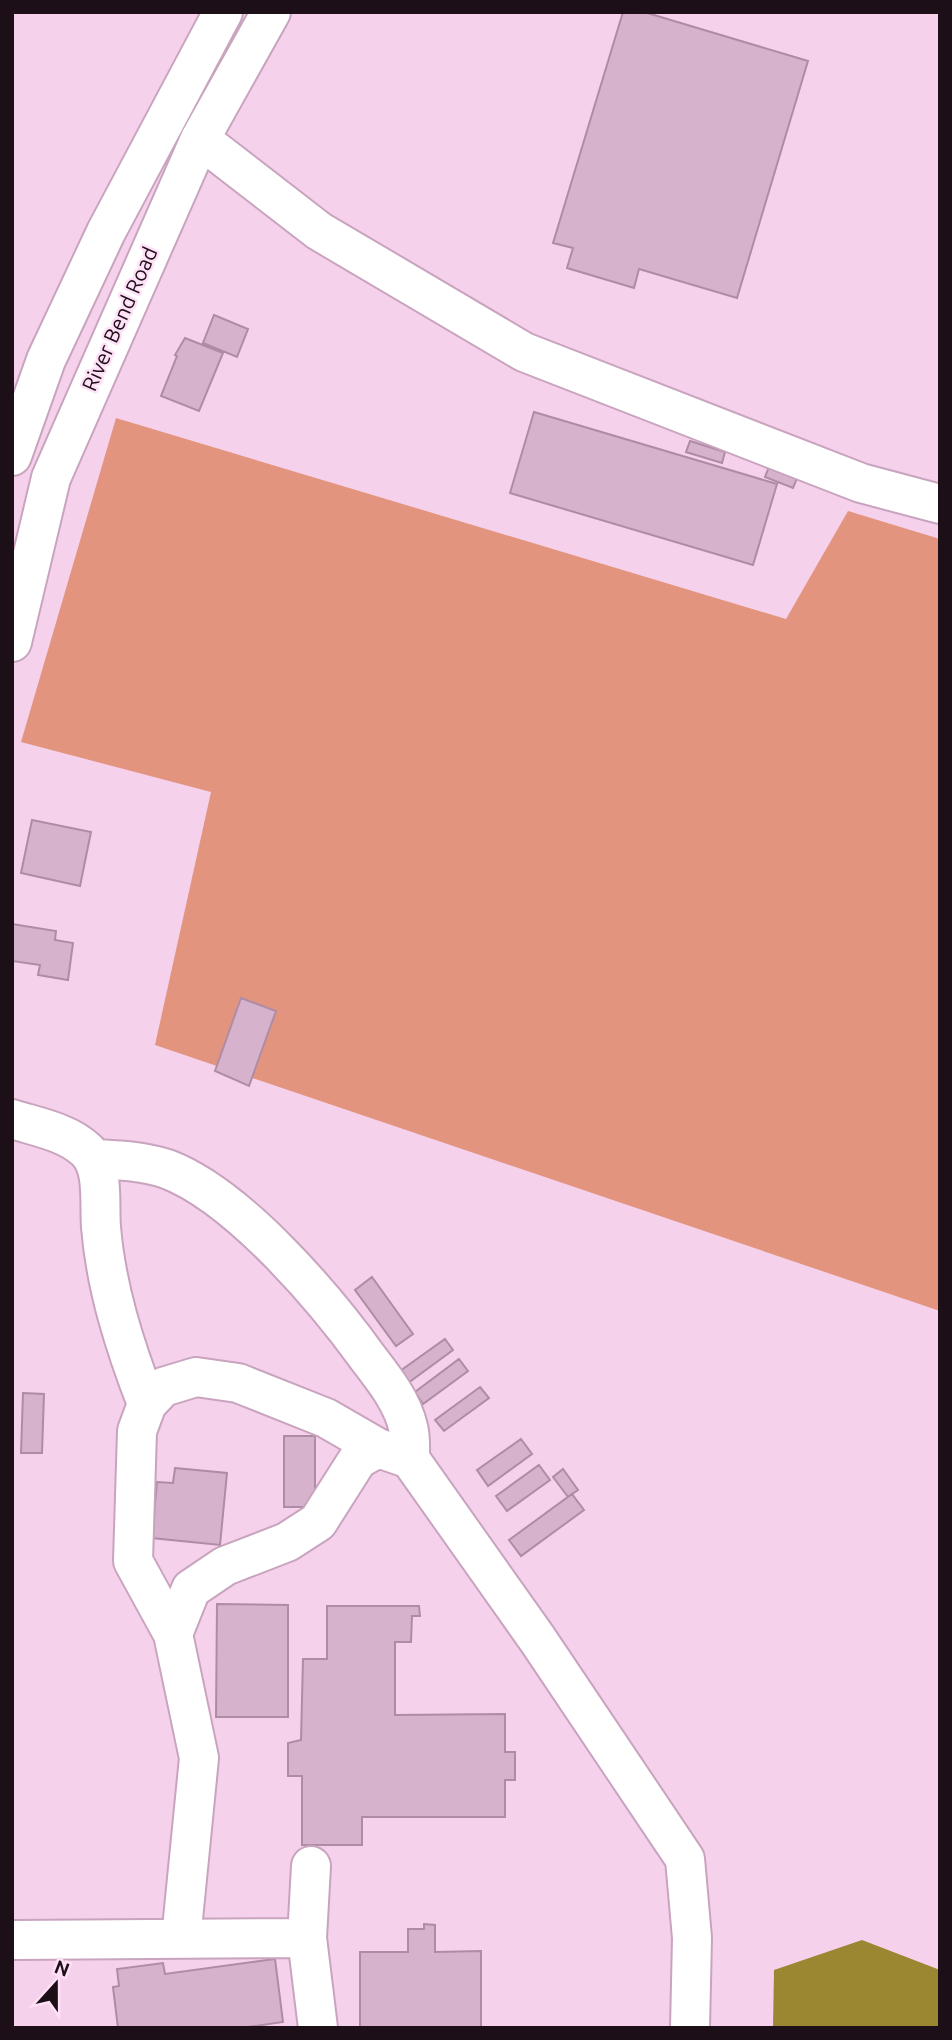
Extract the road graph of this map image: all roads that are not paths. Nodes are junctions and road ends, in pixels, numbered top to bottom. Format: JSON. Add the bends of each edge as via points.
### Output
{"nodes":[{"id":1,"x":223,"y":12,"type":"edge"},
{"id":2,"x":271,"y":12,"type":"edge"},
{"id":3,"x":200,"y":139,"type":"junction"},
{"id":4,"x":12,"y":456,"type":"edge"},
{"id":5,"x":940,"y":504,"type":"edge"},
{"id":6,"x":12,"y":642,"type":"edge"},
{"id":7,"x":12,"y":1119,"type":"edge"},
{"id":8,"x":93,"y":1159,"type":"junction"},
{"id":9,"x":147,"y":1404,"type":"junction"},
{"id":10,"x":394,"y":1454,"type":"junction"},
{"id":11,"x":173,"y":1634,"type":"junction"},
{"id":12,"x":311,"y":1866,"type":"dead end"},
{"id":13,"x":307,"y":1938,"type":"junction"},
{"id":14,"x":181,"y":1939,"type":"junction"},
{"id":15,"x":12,"y":1940,"type":"edge"},
{"id":16,"x":318,"y":2028,"type":"edge"},
{"id":17,"x":690,"y":2028,"type":"edge"}],
"edges":[{"from":1,"to":4,"type":"street","via":[[101,244],[46,360]]},
{"from":2,"to":3,"type":"street","name":"River Bend Road"},
{"from":3,"to":5,"type":"street","via":[[319,231],[524,352],[861,484]]},
{"from":3,"to":6,"type":"street","name":"River Bend Road","via":[[51,478]]},
{"from":7,"to":8,"type":"street","via":[[65,1136]]},
{"from":8,"to":9,"type":"street","via":[[112,1296]]},
{"from":8,"to":10,"type":"street","via":[[128,1160],[166,1169],[199,1185],[296,1268],[395,1395],[409,1428]]},
{"from":9,"to":10,"type":"street","via":[[163,1387],[195,1377],[238,1383],[326,1418]]},
{"from":9,"to":11,"type":"street","via":[[137,1431],[133,1561]]},
{"from":10,"to":11,"type":"street","via":[[358,1459],[318,1522],[287,1542],[225,1566],[191,1589]]},
{"from":10,"to":17,"type":"street","via":[[538,1640],[685,1859],[692,1938]]},
{"from":11,"to":14,"type":"street","via":[[199,1758]]},
{"from":12,"to":13,"type":"street"},
{"from":13,"to":14,"type":"street"},
{"from":13,"to":16,"type":"street"},
{"from":14,"to":15,"type":"street"}]}
